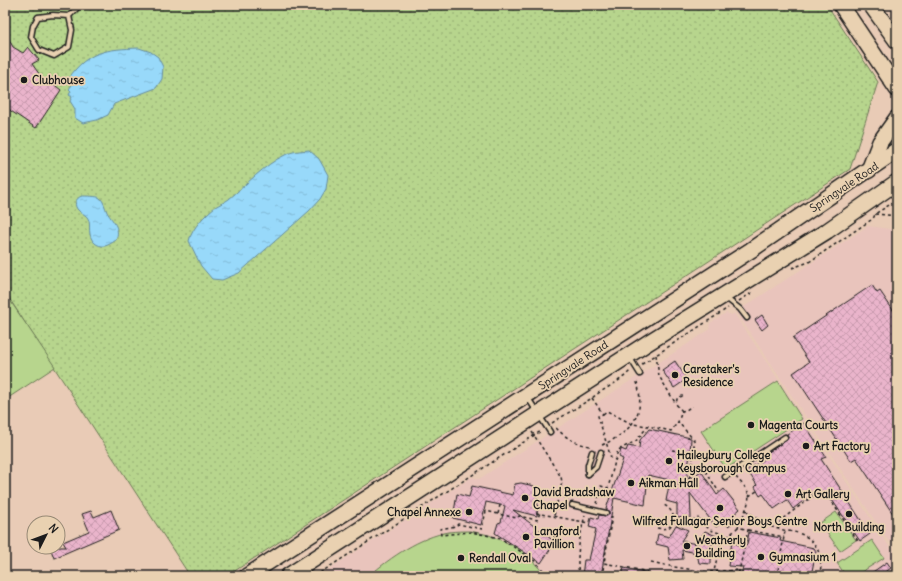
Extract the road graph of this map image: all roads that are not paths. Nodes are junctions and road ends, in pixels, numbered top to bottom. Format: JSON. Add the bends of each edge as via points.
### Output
{"nodes":[{"id":1,"x":80,"y":5,"type":"edge"},
{"id":2,"x":841,"y":5,"type":"edge"},
{"id":3,"x":871,"y":5,"type":"edge"},
{"id":4,"x":69,"y":16,"type":"junction"},
{"id":5,"x":897,"y":41,"type":"edge"},
{"id":6,"x":897,"y":89,"type":"edge"},
{"id":7,"x":897,"y":118,"type":"edge"},
{"id":8,"x":897,"y":150,"type":"edge"},
{"id":9,"x":870,"y":170,"type":"junction"},
{"id":10,"x":897,"y":182,"type":"edge"},
{"id":11,"x":729,"y":300,"type":"junction"},
{"id":12,"x":747,"y":318,"type":"dead end"},
{"id":13,"x":629,"y":364,"type":"junction"},
{"id":14,"x":640,"y":374,"type":"dead end"},
{"id":15,"x":526,"y":396,"type":"junction"},
{"id":16,"x":542,"y":420,"type":"junction"},
{"id":17,"x":550,"y":432,"type":"dead end"},
{"id":18,"x":785,"y":438,"type":"dead end"},
{"id":19,"x":592,"y":452,"type":"dead end"},
{"id":20,"x":601,"y":452,"type":"dead end"},
{"id":21,"x":724,"y":477,"type":"dead end"},
{"id":22,"x":572,"y":505,"type":"dead end"},
{"id":23,"x":606,"y":513,"type":"dead end"},
{"id":24,"x":247,"y":576,"type":"edge"},
{"id":25,"x":288,"y":576,"type":"edge"}],
"edges":[{"from":1,"to":4,"type":"lane"},
{"from":2,"to":6,"type":"highway"},
{"from":3,"to":5,"type":"highway"},
{"from":4,"to":4,"type":"lane","via":[[38,17],[31,37],[39,50],[54,56],[69,47],[72,30]]},
{"from":7,"to":9,"type":"highway","via":[[880,142]]},
{"from":8,"to":9,"type":"highway","name":"Springvale Road"},
{"from":9,"to":15,"type":"highway","name":"Springvale Road"},
{"from":10,"to":11,"type":"highway","name":"Springvale Road"},
{"from":11,"to":12,"type":"lane"},
{"from":11,"to":13,"type":"highway","name":"Springvale Road"},
{"from":13,"to":14,"type":"lane"},
{"from":13,"to":16,"type":"highway","name":"Springvale Road"},
{"from":15,"to":16,"type":"lane"},
{"from":15,"to":24,"type":"highway","name":"Springvale Road"},
{"from":16,"to":17,"type":"lane"},
{"from":16,"to":25,"type":"highway","name":"Springvale Road","via":[[526,422]]},
{"from":18,"to":21,"type":"lane"},
{"from":19,"to":20,"type":"lane","via":[[588,474],[596,467]]},
{"from":22,"to":23,"type":"lane"}]}
